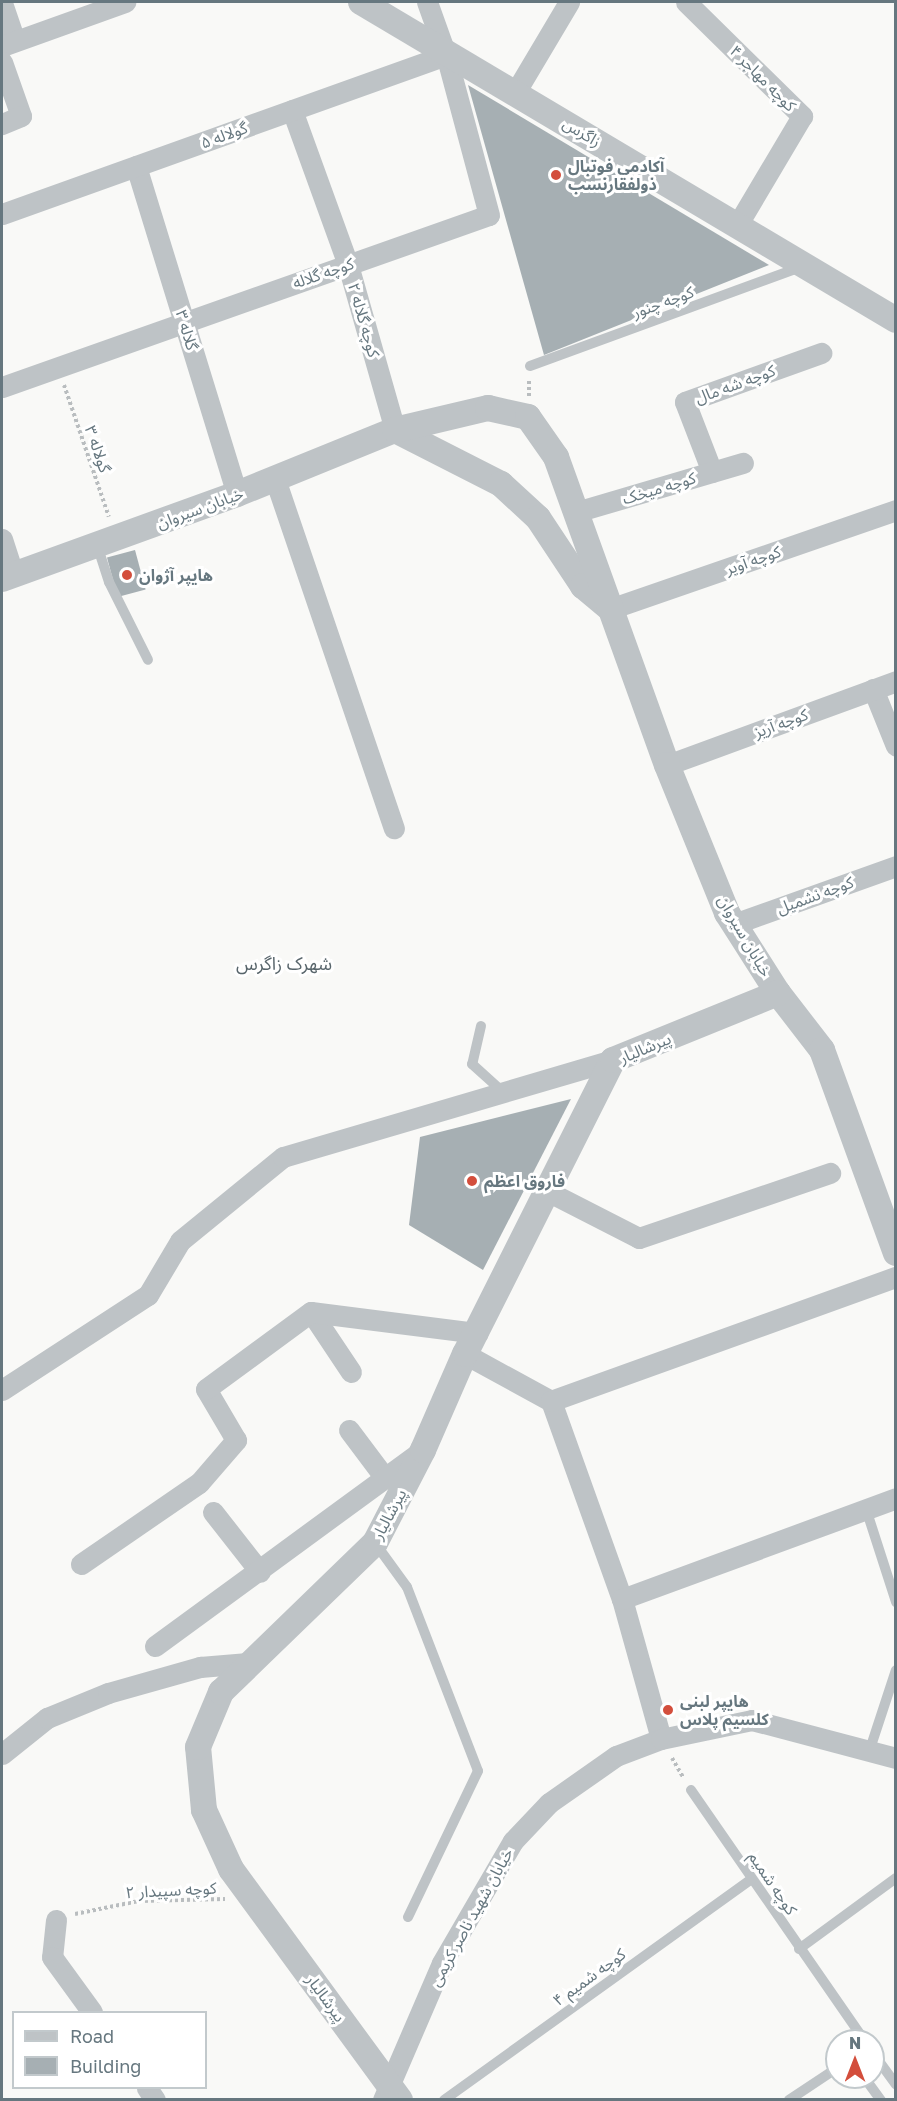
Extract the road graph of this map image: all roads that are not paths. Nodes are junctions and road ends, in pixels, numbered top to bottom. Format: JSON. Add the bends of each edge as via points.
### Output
{"nodes":[{"id":1,"x":125,"y":2,"type":"edge"},
{"id":2,"x":361,"y":2,"type":"edge"},
{"id":3,"x":427,"y":2,"type":"edge"},
{"id":4,"x":569,"y":2,"type":"edge"},
{"id":5,"x":686,"y":2,"type":"edge"},
{"id":6,"x":2,"y":3,"type":"edge"},
{"id":7,"x":8,"y":44,"type":"edge"},
{"id":8,"x":446,"y":55,"type":"junction"},
{"id":9,"x":2,"y":62,"type":"edge"},
{"id":10,"x":515,"y":93,"type":"junction"},
{"id":11,"x":292,"y":110,"type":"junction"},
{"id":12,"x":2,"y":124,"type":"edge"},
{"id":13,"x":136,"y":166,"type":"junction"},
{"id":14,"x":2,"y":214,"type":"edge"},
{"id":15,"x":738,"y":224,"type":"junction"},
{"id":16,"x":348,"y":265,"type":"junction"},
{"id":17,"x":807,"y":265,"type":"junction"},
{"id":18,"x":896,"y":320,"type":"edge"},
{"id":19,"x":184,"y":322,"type":"junction"},
{"id":20,"x":821,"y":353,"type":"dead end"},
{"id":21,"x":530,"y":366,"type":"dead end"},
{"id":22,"x":2,"y":387,"type":"edge"},
{"id":23,"x":396,"y":430,"type":"junction"},
{"id":24,"x":743,"y":463,"type":"dead end"},
{"id":25,"x":712,"y":472,"type":"junction"},
{"id":26,"x":275,"y":479,"type":"junction"},
{"id":27,"x":237,"y":494,"type":"junction"},
{"id":28,"x":896,"y":510,"type":"edge"},
{"id":29,"x":576,"y":512,"type":"junction"},
{"id":30,"x":2,"y":539,"type":"edge"},
{"id":31,"x":106,"y":542,"type":"junction"},
{"id":32,"x":8,"y":577,"type":"edge"},
{"id":33,"x":610,"y":609,"type":"junction"},
{"id":34,"x":148,"y":660,"type":"dead end"},
{"id":35,"x":896,"y":681,"type":"edge"},
{"id":36,"x":873,"y":689,"type":"junction"},
{"id":37,"x":896,"y":747,"type":"edge"},
{"id":38,"x":667,"y":765,"type":"junction"},
{"id":39,"x":394,"y":828,"type":"dead end"},
{"id":40,"x":896,"y":866,"type":"edge"},
{"id":41,"x":734,"y":924,"type":"junction"},
{"id":42,"x":778,"y":993,"type":"junction"},
{"id":43,"x":481,"y":1026,"type":"dead end"},
{"id":44,"x":613,"y":1060,"type":"junction"},
{"id":45,"x":505,"y":1095,"type":"junction"},
{"id":46,"x":830,"y":1173,"type":"dead end"},
{"id":47,"x":549,"y":1192,"type":"junction"},
{"id":48,"x":896,"y":1254,"type":"edge"},
{"id":49,"x":896,"y":1277,"type":"edge"},
{"id":50,"x":311,"y":1312,"type":"junction"},
{"id":51,"x":471,"y":1343,"type":"junction"},
{"id":52,"x":351,"y":1372,"type":"dead end"},
{"id":53,"x":2,"y":1390,"type":"edge"},
{"id":54,"x":551,"y":1401,"type":"junction"},
{"id":55,"x":350,"y":1430,"type":"dead end"},
{"id":56,"x":423,"y":1449,"type":"junction"},
{"id":57,"x":385,"y":1478,"type":"junction"},
{"id":58,"x":896,"y":1498,"type":"edge"},
{"id":59,"x":866,"y":1509,"type":"junction"},
{"id":60,"x":213,"y":1512,"type":"dead end"},
{"id":61,"x":375,"y":1543,"type":"junction"},
{"id":62,"x":81,"y":1564,"type":"dead end"},
{"id":63,"x":260,"y":1572,"type":"junction"},
{"id":64,"x":622,"y":1599,"type":"junction"},
{"id":65,"x":896,"y":1602,"type":"edge"},
{"id":66,"x":155,"y":1646,"type":"dead end"},
{"id":67,"x":248,"y":1663,"type":"junction"},
{"id":68,"x":896,"y":1670,"type":"edge"},
{"id":69,"x":661,"y":1739,"type":"junction"},
{"id":70,"x":870,"y":1749,"type":"junction"},
{"id":71,"x":2,"y":1754,"type":"edge"},
{"id":72,"x":896,"y":1758,"type":"edge"},
{"id":73,"x":691,"y":1790,"type":"road end"},
{"id":74,"x":896,"y":1878,"type":"edge"},
{"id":75,"x":752,"y":1879,"type":"junction"},
{"id":76,"x":408,"y":1917,"type":"dead end"},
{"id":77,"x":56,"y":1920,"type":"road end"},
{"id":78,"x":800,"y":1949,"type":"junction"},
{"id":79,"x":91,"y":2011,"type":"edge"},
{"id":80,"x":856,"y":2029,"type":"edge"},
{"id":81,"x":885,"y":2070,"type":"edge"},
{"id":82,"x":825,"y":2076,"type":"edge"},
{"id":83,"x":896,"y":2085,"type":"edge"},
{"id":84,"x":391,"y":2095,"type":"edge"},
{"id":85,"x":444,"y":2100,"type":"edge"},
{"id":86,"x":789,"y":2100,"type":"edge"}],
"edges":[{"from":1,"to":7,"type":"street"},
{"from":2,"to":8,"type":"street","name":"زاگرس"},
{"from":3,"to":8,"type":"street"},
{"from":4,"to":10,"type":"street"},
{"from":5,"to":15,"type":"street","name":"کوچه مهاجر ۴","via":[[802,116]]},
{"from":6,"to":7,"type":"street"},
{"from":8,"to":10,"type":"street","name":"زاگرس"},
{"from":8,"to":11,"type":"street","name":"گولاله ۵"},
{"from":8,"to":16,"type":"street","name":"کوچه گلاله","via":[[489,215]]},
{"from":9,"to":12,"type":"street","via":[[21,116]]},
{"from":10,"to":15,"type":"street","name":"زاگرس"},
{"from":11,"to":13,"type":"street","name":"گولاله ۵"},
{"from":11,"to":16,"type":"street","name":"کوچه گلاله ۲"},
{"from":13,"to":14,"type":"street","name":"گولاله ۵"},
{"from":13,"to":19,"type":"street","name":"گلاله ۳"},
{"from":15,"to":17,"type":"street","name":"زاگرس"},
{"from":16,"to":19,"type":"street","name":"کوچه گلاله"},
{"from":16,"to":23,"type":"street","name":"کوچه گلاله ۲"},
{"from":17,"to":18,"type":"street","name":"زاگرس"},
{"from":17,"to":21,"type":"lane","name":"کوچه چنور"},
{"from":19,"to":22,"type":"street","name":"کوچه گلاله"},
{"from":19,"to":27,"type":"street","name":"گلاله ۳"},
{"from":20,"to":25,"type":"street","name":"کوچه شه مال","via":[[685,402]]},
{"from":23,"to":26,"type":"street","name":"خیابان سیروان"},
{"from":23,"to":29,"type":"street","name":"خیابان سیروان","via":[[488,408],[528,417],[556,457]]},
{"from":23,"to":33,"type":"street","name":"خیابان سیروان","via":[[501,484],[538,518],[583,586]]},
{"from":24,"to":25,"type":"street","name":"کوچه میخک"},
{"from":25,"to":29,"type":"street","name":"کوچه میخک"},
{"from":26,"to":27,"type":"street","name":"خیابان سیروان"},
{"from":26,"to":39,"type":"street"},
{"from":27,"to":31,"type":"street","name":"خیابان سیروان"},
{"from":28,"to":33,"type":"street","name":"کوچه آویر"},
{"from":29,"to":33,"type":"street","name":"خیابان سیروان"},
{"from":30,"to":32,"type":"street"},
{"from":31,"to":32,"type":"street","name":"خیابان سیروان"},
{"from":31,"to":34,"type":"lane","via":[[112,590]]},
{"from":33,"to":38,"type":"street","name":"خیابان سیروان"},
{"from":35,"to":36,"type":"street","name":"کوچه آریز"},
{"from":36,"to":37,"type":"street"},
{"from":36,"to":38,"type":"street","name":"کوچه آریز"},
{"from":38,"to":41,"type":"street","name":"خیابان سیروان"},
{"from":40,"to":41,"type":"street","name":"کوچه نشمیل"},
{"from":41,"to":42,"type":"street","name":"خیابان سیروان"},
{"from":42,"to":44,"type":"street","name":"پیرشالیار"},
{"from":42,"to":48,"type":"street","name":"خیابان سیروان","via":[[822,1050]]},
{"from":43,"to":45,"type":"lane","via":[[472,1064]]},
{"from":44,"to":45,"type":"street"},
{"from":44,"to":47,"type":"street","name":"پیرشالیار"},
{"from":45,"to":53,"type":"street","via":[[283,1157],[180,1241],[148,1295]]},
{"from":46,"to":47,"type":"street","via":[[639,1238]]},
{"from":47,"to":51,"type":"street","name":"پیرشالیار"},
{"from":49,"to":54,"type":"street"},
{"from":50,"to":51,"type":"street","via":[[414,1322]]},
{"from":50,"to":52,"type":"street"},
{"from":50,"to":62,"type":"street","via":[[206,1389],[236,1440],[199,1483]]},
{"from":51,"to":54,"type":"street"},
{"from":51,"to":56,"type":"street","name":"پیرشالیار"},
{"from":54,"to":64,"type":"street"},
{"from":55,"to":57,"type":"street"},
{"from":56,"to":57,"type":"street"},
{"from":56,"to":61,"type":"street","name":"پیرشالیار"},
{"from":57,"to":63,"type":"street"},
{"from":58,"to":59,"type":"street"},
{"from":59,"to":64,"type":"street"},
{"from":59,"to":65,"type":"lane"},
{"from":60,"to":63,"type":"street"},
{"from":61,"to":67,"type":"street","name":"پیرشالیار"},
{"from":61,"to":76,"type":"lane","via":[[407,1587],[478,1771]]},
{"from":63,"to":66,"type":"street"},
{"from":64,"to":69,"type":"street"},
{"from":67,"to":71,"type":"street","via":[[200,1666],[108,1693],[47,1718]]},
{"from":67,"to":84,"type":"street","name":"پیرشالیار","via":[[221,1692],[198,1747],[204,1810],[231,1869]]},
{"from":68,"to":70,"type":"lane"},
{"from":69,"to":70,"type":"street","name":"خیابان شهید ناصر کریمی","via":[[752,1720]]},
{"from":69,"to":84,"type":"street","name":"خیابان شهید ناصر کریمی","via":[[616,1756],[549,1803],[513,1841],[442,1963]]},
{"from":70,"to":72,"type":"street","name":"خیابان شهید ناصر کریمی"},
{"from":73,"to":75,"type":"lane","name":"کوچه شمیم"},
{"from":74,"to":78,"type":"lane"},
{"from":75,"to":78,"type":"lane","name":"کوچه شمیم"},
{"from":75,"to":85,"type":"lane","name":"کوچه شمیم ۴"},
{"from":77,"to":79,"type":"street","via":[[52,1957]]},
{"from":78,"to":80,"type":"lane","name":"کوچه شمیم"},
{"from":81,"to":83,"type":"lane"},
{"from":82,"to":86,"type":"lane"}]}
